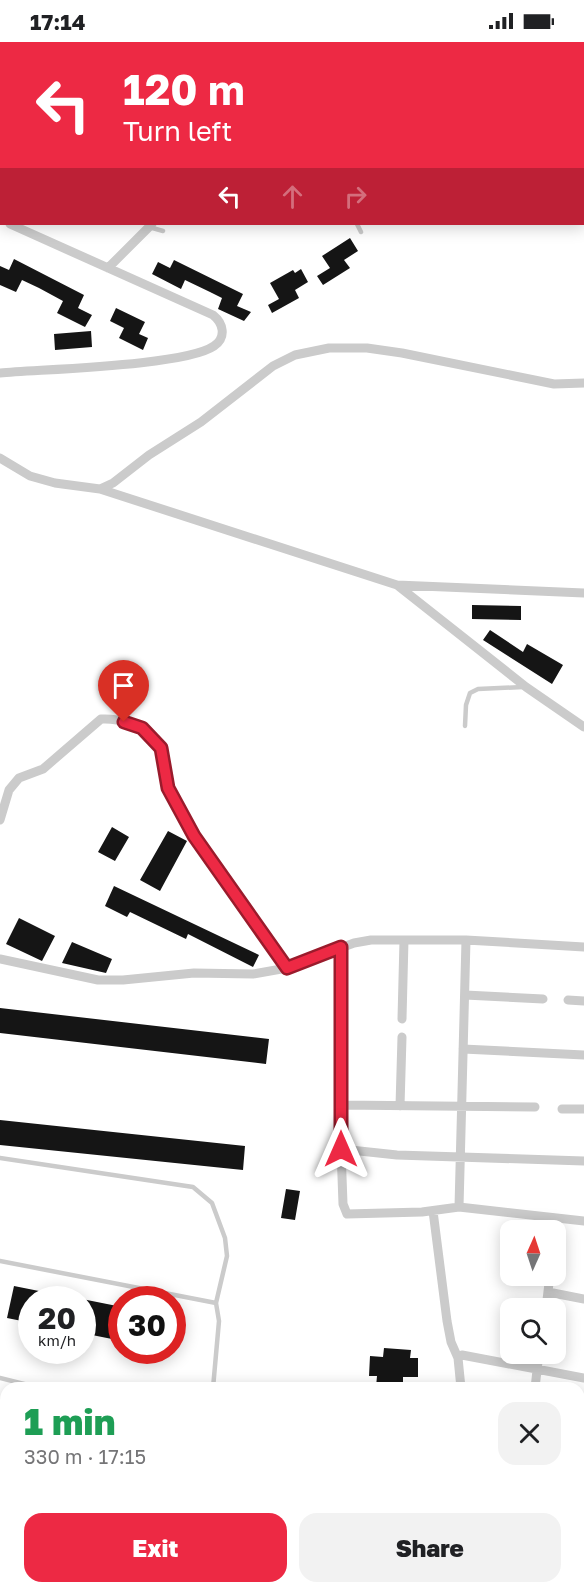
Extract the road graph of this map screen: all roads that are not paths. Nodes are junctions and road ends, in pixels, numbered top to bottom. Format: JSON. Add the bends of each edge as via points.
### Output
{"nodes":[{"id":1,"x":12,"y":225,"type":"edge"},
{"id":2,"x":150,"y":225,"type":"edge"},
{"id":3,"x":358,"y":225,"type":"edge"},
{"id":4,"x":163,"y":231,"type":"dead end"},
{"id":5,"x":361,"y":232,"type":"dead end"},
{"id":6,"x":108,"y":268,"type":"junction"},
{"id":7,"x":0,"y":373,"type":"edge"},
{"id":8,"x":584,"y":383,"type":"edge"},
{"id":9,"x":0,"y":458,"type":"edge"},
{"id":10,"x":100,"y":489,"type":"junction"},
{"id":11,"x":397,"y":585,"type":"junction"},
{"id":12,"x":584,"y":593,"type":"edge"},
{"id":13,"x":526,"y":687,"type":"junction"},
{"id":14,"x":465,"y":726,"type":"dead end"},
{"id":15,"x":584,"y":727,"type":"edge"},
{"id":16,"x":0,"y":820,"type":"edge"},
{"id":17,"x":404,"y":940,"type":"junction"},
{"id":18,"x":466,"y":940,"type":"junction"},
{"id":19,"x":341,"y":947,"type":"junction"},
{"id":20,"x":584,"y":947,"type":"edge"},
{"id":21,"x":0,"y":959,"type":"edge"},
{"id":22,"x":287,"y":968,"type":"junction"},
{"id":23,"x":465,"y":994,"type":"junction"},
{"id":24,"x":543,"y":999,"type":"dead end"},
{"id":25,"x":568,"y":1000,"type":"dead end"},
{"id":26,"x":584,"y":1001,"type":"edge"},
{"id":27,"x":402,"y":1019,"type":"dead end"},
{"id":28,"x":402,"y":1037,"type":"dead end"},
{"id":29,"x":463,"y":1050,"type":"junction"},
{"id":30,"x":584,"y":1055,"type":"edge"},
{"id":31,"x":340,"y":1105,"type":"junction"},
{"id":32,"x":400,"y":1106,"type":"junction"},
{"id":33,"x":463,"y":1106,"type":"junction"},
{"id":34,"x":535,"y":1107,"type":"dead end"},
{"id":35,"x":562,"y":1109,"type":"dead end"},
{"id":36,"x":584,"y":1109,"type":"edge"},
{"id":37,"x":341,"y":1149,"type":"junction"},
{"id":38,"x":462,"y":1157,"type":"junction"},
{"id":39,"x":0,"y":1158,"type":"edge"},
{"id":40,"x":584,"y":1161,"type":"edge"},
{"id":41,"x":459,"y":1207,"type":"junction"},
{"id":42,"x":433,"y":1211,"type":"junction"},
{"id":43,"x":557,"y":1220,"type":"edge"},
{"id":44,"x":566,"y":1220,"type":"edge"},
{"id":45,"x":584,"y":1221,"type":"edge"},
{"id":46,"x":0,"y":1261,"type":"edge"},
{"id":47,"x":549,"y":1286,"type":"edge"},
{"id":48,"x":548,"y":1292,"type":"junction"},
{"id":49,"x":547,"y":1298,"type":"edge"},
{"id":50,"x":584,"y":1299,"type":"edge"},
{"id":51,"x":216,"y":1303,"type":"junction"},
{"id":52,"x":458,"y":1358,"type":"junction"},
{"id":53,"x":537,"y":1364,"type":"edge"},
{"id":54,"x":536,"y":1369,"type":"junction"},
{"id":55,"x":584,"y":1377,"type":"edge"},
{"id":56,"x":0,"y":1378,"type":"edge"},
{"id":57,"x":16,"y":1382,"type":"edge"},
{"id":58,"x":214,"y":1382,"type":"edge"},
{"id":59,"x":460,"y":1382,"type":"edge"},
{"id":60,"x":535,"y":1382,"type":"edge"}],
"edges":[{"from":1,"to":6,"type":"street"},
{"from":2,"to":4,"type":"lane"},
{"from":2,"to":6,"type":"street"},
{"from":3,"to":5,"type":"lane"},
{"from":6,"to":7,"type":"street","via":[[213,315],[223,328],[220,340],[213,347],[180,357]]},
{"from":8,"to":10,"type":"street","via":[[555,384],[367,348],[310,350],[273,366],[201,422]]},
{"from":9,"to":10,"type":"street","via":[[30,476]]},
{"from":10,"to":11,"type":"street"},
{"from":11,"to":12,"type":"street"},
{"from":11,"to":13,"type":"street"},
{"from":13,"to":14,"type":"lane","via":[[478,689],[470,693]]},
{"from":13,"to":15,"type":"street"},
{"from":16,"to":22,"type":"street","via":[[9,790],[19,778],[43,769],[101,719],[142,728],[161,748],[168,788],[194,836]]},
{"from":17,"to":18,"type":"street"},
{"from":17,"to":19,"type":"street","via":[[371,940]]},
{"from":17,"to":27,"type":"street"},
{"from":18,"to":20,"type":"street"},
{"from":18,"to":23,"type":"street"},
{"from":19,"to":22,"type":"street"},
{"from":19,"to":31,"type":"street"},
{"from":21,"to":22,"type":"street","via":[[98,980],[195,973],[253,974]]},
{"from":23,"to":24,"type":"street"},
{"from":23,"to":29,"type":"street"},
{"from":25,"to":26,"type":"street"},
{"from":28,"to":32,"type":"street"},
{"from":29,"to":30,"type":"street"},
{"from":29,"to":33,"type":"street"},
{"from":31,"to":32,"type":"street"},
{"from":31,"to":37,"type":"street"},
{"from":32,"to":33,"type":"street"},
{"from":33,"to":34,"type":"street"},
{"from":33,"to":38,"type":"street"},
{"from":35,"to":36,"type":"street"},
{"from":37,"to":38,"type":"street"},
{"from":37,"to":42,"type":"street","via":[[343,1204],[347,1214]]},
{"from":38,"to":40,"type":"street"},
{"from":38,"to":41,"type":"street"},
{"from":39,"to":51,"type":"lane","via":[[193,1187],[212,1203],[225,1238],[227,1256]]},
{"from":41,"to":42,"type":"street"},
{"from":41,"to":43,"type":"street"},
{"from":42,"to":52,"type":"street","via":[[447,1321]]},
{"from":44,"to":45,"type":"street"},
{"from":46,"to":51,"type":"lane"},
{"from":47,"to":48,"type":"street"},
{"from":48,"to":49,"type":"street"},
{"from":48,"to":50,"type":"street"},
{"from":51,"to":58,"type":"lane","via":[[219,1321]]},
{"from":52,"to":54,"type":"street","via":[[462,1355]]},
{"from":52,"to":59,"type":"street"},
{"from":53,"to":54,"type":"street"},
{"from":54,"to":55,"type":"street"},
{"from":54,"to":60,"type":"street"},
{"from":56,"to":57,"type":"lane"}]}
